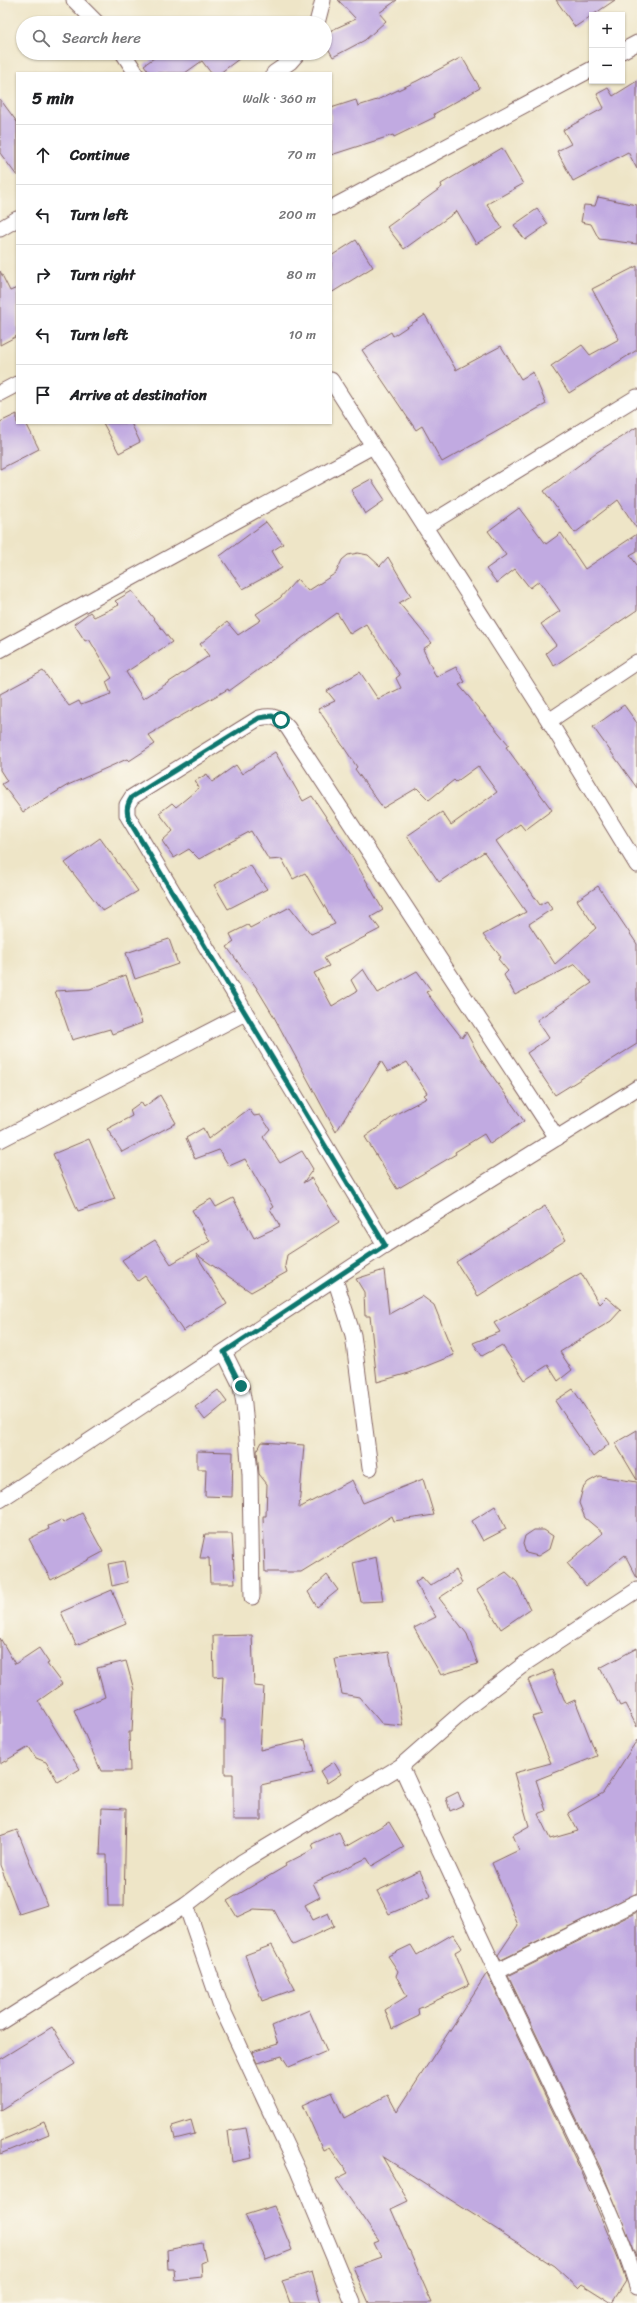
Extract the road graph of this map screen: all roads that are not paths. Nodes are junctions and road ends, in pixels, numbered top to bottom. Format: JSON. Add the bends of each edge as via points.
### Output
{"nodes":[{"id":1,"x":74,"y":0,"type":"edge"},
{"id":2,"x":323,"y":0,"type":"edge"},
{"id":3,"x":90,"y":16,"type":"edge"},
{"id":4,"x":319,"y":16,"type":"edge"},
{"id":5,"x":637,"y":43,"type":"edge"},
{"id":6,"x":625,"y":49,"type":"edge"},
{"id":7,"x":128,"y":60,"type":"edge"},
{"id":8,"x":292,"y":60,"type":"edge"},
{"id":9,"x":589,"y":71,"type":"edge"},
{"id":10,"x":135,"y":72,"type":"edge"},
{"id":11,"x":275,"y":72,"type":"edge"},
{"id":12,"x":332,"y":207,"type":"edge"},
{"id":13,"x":332,"y":382,"type":"edge"},
{"id":14,"x":16,"y":385,"type":"edge"},
{"id":15,"x":0,"y":393,"type":"edge"},
{"id":16,"x":637,"y":397,"type":"edge"},
{"id":17,"x":373,"y":446,"type":"junction"},
{"id":18,"x":426,"y":526,"type":"junction"},
{"id":19,"x":0,"y":650,"type":"edge"},
{"id":20,"x":637,"y":662,"type":"edge"},
{"id":21,"x":549,"y":721,"type":"junction"},
{"id":22,"x":637,"y":865,"type":"edge"},
{"id":23,"x":245,"y":1013,"type":"junction"},
{"id":24,"x":637,"y":1088,"type":"edge"},
{"id":25,"x":557,"y":1138,"type":"junction"},
{"id":26,"x":0,"y":1140,"type":"edge"},
{"id":27,"x":385,"y":1245,"type":"junction"},
{"id":28,"x":335,"y":1279,"type":"junction"},
{"id":29,"x":224,"y":1352,"type":"junction"},
{"id":30,"x":370,"y":1468,"type":"dead end"},
{"id":31,"x":0,"y":1500,"type":"edge"},
{"id":32,"x":637,"y":1590,"type":"edge"},
{"id":33,"x":252,"y":1597,"type":"dead end"},
{"id":34,"x":401,"y":1766,"type":"junction"},
{"id":35,"x":637,"y":1902,"type":"edge"},
{"id":36,"x":186,"y":1905,"type":"junction"},
{"id":37,"x":496,"y":1972,"type":"junction"},
{"id":38,"x":0,"y":2022,"type":"edge"},
{"id":39,"x":637,"y":2286,"type":"edge"},
{"id":40,"x":354,"y":2303,"type":"edge"}],
"edges":[{"from":1,"to":3,"type":"street"},
{"from":2,"to":4,"type":"street"},
{"from":5,"to":6,"type":"street"},
{"from":7,"to":10,"type":"street"},
{"from":8,"to":11,"type":"street"},
{"from":9,"to":12,"type":"street"},
{"from":13,"to":17,"type":"street"},
{"from":14,"to":15,"type":"street"},
{"from":16,"to":18,"type":"street"},
{"from":17,"to":18,"type":"street"},
{"from":17,"to":19,"type":"street"},
{"from":18,"to":21,"type":"street"},
{"from":20,"to":21,"type":"street"},
{"from":21,"to":22,"type":"street"},
{"from":23,"to":25,"type":"street","via":[[130,822],[127,804],[132,797],[259,718],[272,716],[281,720],[288,728]]},
{"from":23,"to":26,"type":"street"},
{"from":23,"to":27,"type":"street"},
{"from":24,"to":25,"type":"street"},
{"from":25,"to":27,"type":"street"},
{"from":27,"to":28,"type":"street"},
{"from":28,"to":29,"type":"street"},
{"from":28,"to":30,"type":"street","via":[[353,1335]]},
{"from":29,"to":31,"type":"street"},
{"from":29,"to":33,"type":"street","via":[[241,1386],[244,1404],[250,1474]]},
{"from":32,"to":34,"type":"street","via":[[527,1662],[467,1708]]},
{"from":34,"to":36,"type":"street","via":[[242,1862]]},
{"from":34,"to":37,"type":"street"},
{"from":35,"to":37,"type":"street"},
{"from":36,"to":38,"type":"street"},
{"from":36,"to":40,"type":"street","via":[[220,2004],[298,2171]]},
{"from":37,"to":39,"type":"street","via":[[593,2173],[627,2252]]}]}
